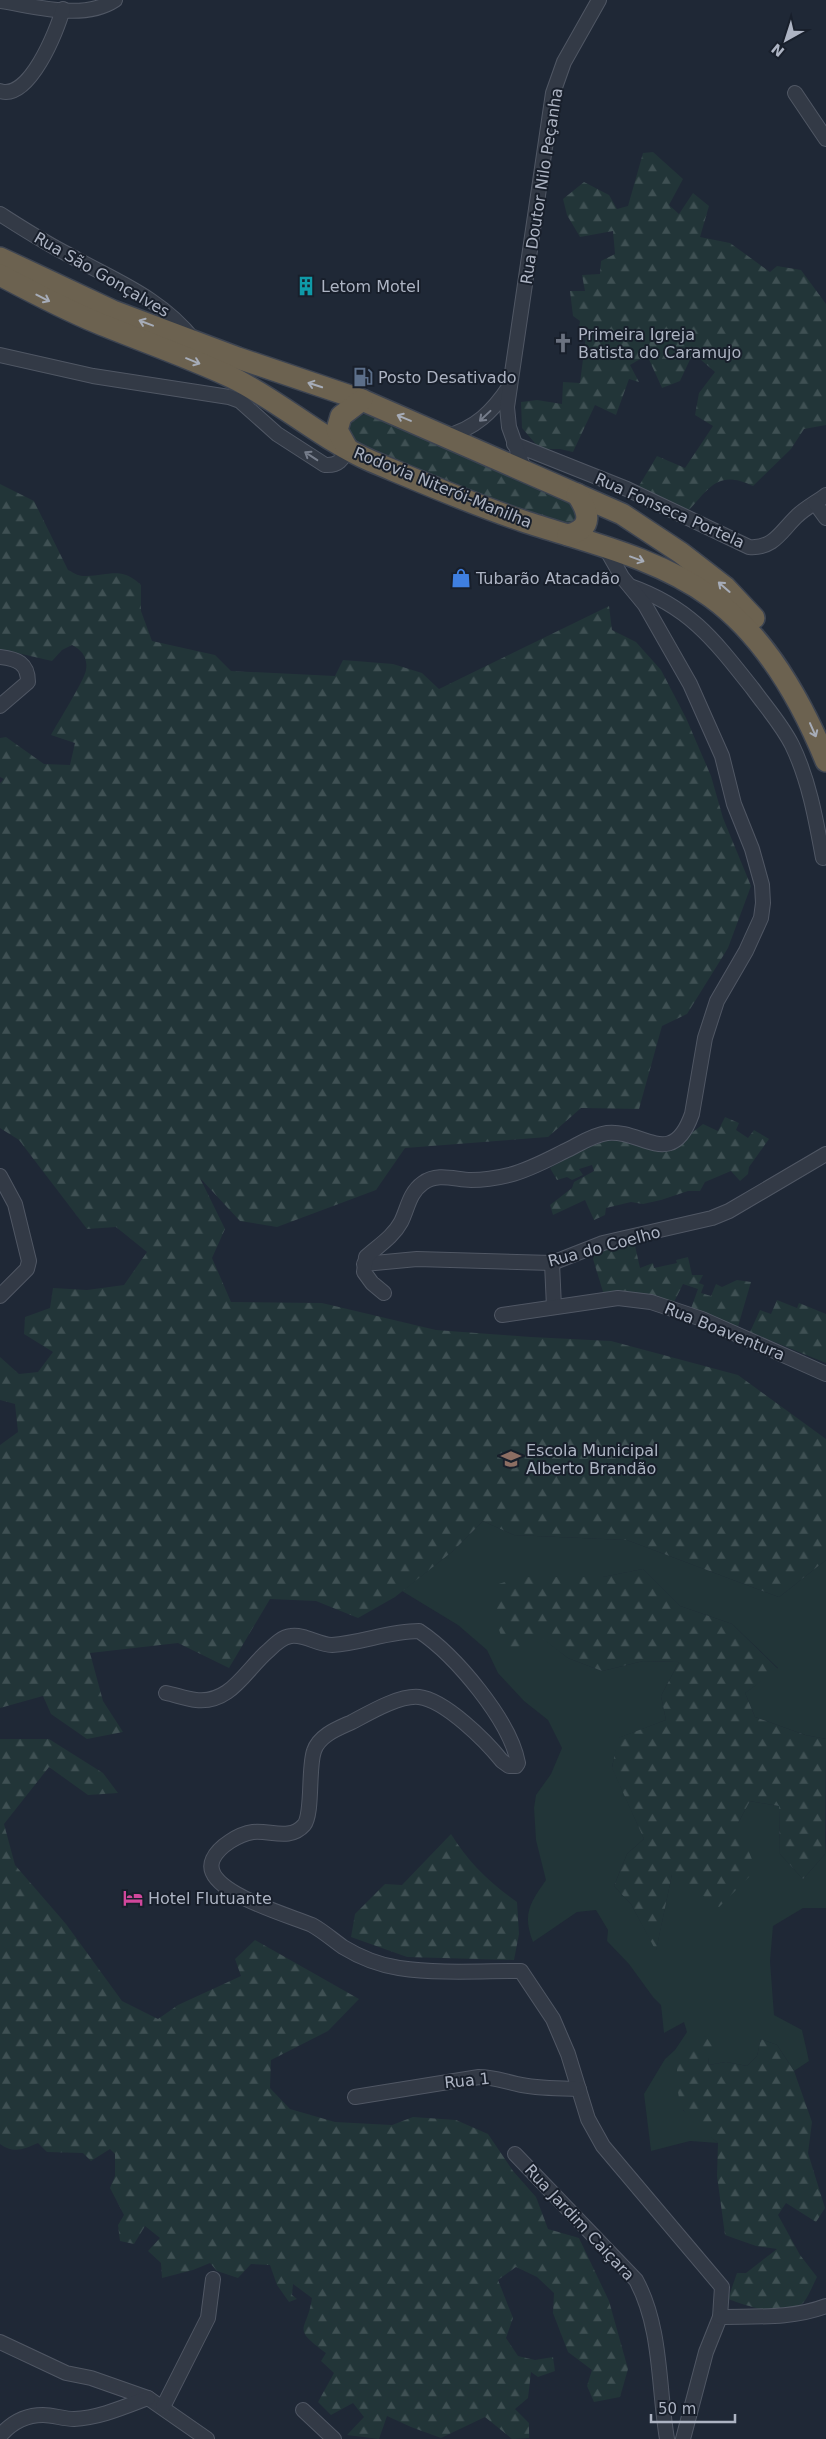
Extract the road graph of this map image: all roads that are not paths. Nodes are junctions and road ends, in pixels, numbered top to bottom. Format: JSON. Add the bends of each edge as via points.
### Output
{"nodes":[{"id":1,"x":115,"y":0,"type":"edge"},
{"id":2,"x":599,"y":0,"type":"edge"},
{"id":3,"x":0,"y":1,"type":"edge"},
{"id":4,"x":63,"y":9,"type":"junction"},
{"id":5,"x":0,"y":91,"type":"edge"},
{"id":6,"x":795,"y":93,"type":"dead end"},
{"id":7,"x":826,"y":138,"type":"edge"},
{"id":8,"x":0,"y":214,"type":"edge"},
{"id":9,"x":0,"y":258,"type":"edge"},
{"id":10,"x":0,"y":275,"type":"edge"},
{"id":11,"x":196,"y":342,"type":"junction"},
{"id":12,"x":0,"y":355,"type":"edge"},
{"id":13,"x":512,"y":382,"type":"junction"},
{"id":14,"x":362,"y":400,"type":"junction"},
{"id":15,"x":240,"y":401,"type":"junction"},
{"id":16,"x":277,"y":403,"type":"junction"},
{"id":17,"x":446,"y":436,"type":"junction"},
{"id":18,"x":514,"y":444,"type":"junction"},
{"id":19,"x":347,"y":448,"type":"junction"},
{"id":20,"x":524,"y":469,"type":"junction"},
{"id":21,"x":577,"y":494,"type":"junction"},
{"id":22,"x":820,"y":499,"type":"edge"},
{"id":23,"x":826,"y":518,"type":"edge"},
{"id":24,"x":568,"y":535,"type":"junction"},
{"id":25,"x":605,"y":548,"type":"junction"},
{"id":26,"x":630,"y":586,"type":"junction"},
{"id":27,"x":0,"y":657,"type":"edge"},
{"id":28,"x":0,"y":706,"type":"edge"},
{"id":29,"x":826,"y":723,"type":"edge"},
{"id":30,"x":826,"y":761,"type":"edge"},
{"id":31,"x":823,"y":858,"type":"dead end"},
{"id":32,"x":826,"y":1154,"type":"edge"},
{"id":33,"x":0,"y":1176,"type":"edge"},
{"id":34,"x":552,"y":1263,"type":"junction"},
{"id":35,"x":364,"y":1264,"type":"junction"},
{"id":36,"x":384,"y":1292,"type":"dead end"},
{"id":37,"x":0,"y":1296,"type":"edge"},
{"id":38,"x":554,"y":1307,"type":"junction"},
{"id":39,"x":502,"y":1315,"type":"dead end"},
{"id":40,"x":826,"y":1374,"type":"edge"},
{"id":41,"x":166,"y":1693,"type":"dead end"},
{"id":42,"x":579,"y":2089,"type":"junction"},
{"id":43,"x":355,"y":2097,"type":"dead end"},
{"id":44,"x":515,"y":2154,"type":"dead end"},
{"id":45,"x":213,"y":2279,"type":"dead end"},
{"id":46,"x":826,"y":2306,"type":"edge"},
{"id":47,"x":720,"y":2317,"type":"junction"},
{"id":48,"x":0,"y":2342,"type":"edge"},
{"id":49,"x":148,"y":2398,"type":"junction"},
{"id":50,"x":163,"y":2408,"type":"junction"},
{"id":51,"x":303,"y":2410,"type":"dead end"},
{"id":52,"x":0,"y":2436,"type":"edge"},
{"id":53,"x":207,"y":2439,"type":"edge"},
{"id":54,"x":334,"y":2439,"type":"edge"},
{"id":55,"x":667,"y":2439,"type":"edge"},
{"id":56,"x":683,"y":2439,"type":"edge"}],
"edges":[{"from":1,"to":4,"type":"street","via":[[104,7]]},
{"from":2,"to":13,"type":"street","name":"Rua Doutor Nilo Peçanha","via":[[564,62],[553,93]]},
{"from":3,"to":4,"type":"street"},
{"from":4,"to":5,"type":"street","via":[[50,44],[28,78],[13,92]]},
{"from":6,"to":7,"type":"street"},
{"from":8,"to":11,"type":"street","name":"Rua São Gonçalves","via":[[159,304],[179,320]]},
{"from":11,"to":9,"type":"highway","one_way":true,"via":[[113,311]]},
{"from":10,"to":16,"type":"highway","name":"Rodovia Niterói-Manilha","one_way":true,"via":[[58,306],[232,378]]},
{"from":14,"to":11,"type":"highway","one_way":true},
{"from":12,"to":15,"type":"street","via":[[93,376],[188,389]]},
{"from":13,"to":17,"type":"street","name":"Rua Doutor Nilo Peçanha","one_way":true,"via":[[484,417],[470,428]]},
{"from":13,"to":18,"type":"street","name":"Rua Doutor Nilo Peçanha","via":[[507,407]]},
{"from":17,"to":14,"type":"highway","one_way":true},
{"from":14,"to":19,"type":"highway","via":[[341,416],[337,430]]},
{"from":15,"to":16,"type":"highway"},
{"from":19,"to":15,"type":"street","one_way":true,"via":[[339,463],[325,465],[278,434]]},
{"from":16,"to":19,"type":"highway","name":"Rodovia Niterói-Manilha"},
{"from":17,"to":20,"type":"highway"},
{"from":18,"to":20,"type":"street","name":"Rua Doutor Nilo Peçanha"},
{"from":18,"to":22,"type":"street","name":"Rua Fonseca Portela","via":[[634,492],[749,547],[771,544],[797,516]]},
{"from":19,"to":24,"type":"highway","name":"Rodovia Niterói-Manilha","via":[[520,520]]},
{"from":20,"to":21,"type":"highway"},
{"from":21,"to":24,"type":"highway","via":[[587,516],[583,528]]},
{"from":29,"to":21,"type":"highway","one_way":true,"via":[[795,668],[726,587],[637,522]]},
{"from":22,"to":23,"type":"street","name":"Rua Fonseca Portela"},
{"from":24,"to":25,"type":"highway","name":"Rodovia Niterói-Manilha"},
{"from":25,"to":26,"type":"street"},
{"from":25,"to":30,"type":"highway","name":"Rodovia Niterói-Manilha","one_way":true,"via":[[651,564],[686,581],[732,614],[770,658],[792,690]]},
{"from":26,"to":31,"type":"street","via":[[655,595],[683,612],[717,643],[774,717],[792,744],[800,764],[815,814]]},
{"from":26,"to":35,"type":"street","via":[[664,636],[698,701],[722,756],[734,804],[762,885],[761,918],[717,1001],[705,1038],[688,1125],[681,1135],[667,1144],[655,1145],[618,1133],[606,1133],[510,1175],[470,1180],[438,1178],[424,1182],[408,1202],[391,1236],[366,1257]]},
{"from":27,"to":28,"type":"street","via":[[22,663],[28,672],[28,682]]},
{"from":32,"to":34,"type":"street","name":"Rua do Coelho","via":[[712,1218],[603,1243]]},
{"from":33,"to":37,"type":"street","via":[[16,1204],[29,1261],[27,1269]]},
{"from":34,"to":35,"type":"street","name":"Rua do Coelho","via":[[417,1259]]},
{"from":34,"to":38,"type":"street"},
{"from":35,"to":36,"type":"street","via":[[368,1278]]},
{"from":38,"to":39,"type":"street","name":"Rua Boaventura"},
{"from":38,"to":40,"type":"street","name":"Rua Boaventura","via":[[618,1298],[651,1302],[702,1319]]},
{"from":41,"to":42,"type":"street","via":[[197,1700],[223,1696],[245,1676],[256,1660],[280,1640],[291,1636],[330,1645],[359,1642],[402,1631],[419,1631],[440,1648],[495,1710],[516,1755],[516,1766],[509,1766],[459,1718],[432,1701],[418,1697],[379,1708],[330,1733],[314,1749],[308,1816],[304,1826],[291,1833],[253,1832],[233,1840],[213,1860],[212,1869],[216,1879],[230,1892],[314,1926],[372,1962],[400,1968],[521,1971],[552,2019]]},
{"from":42,"to":43,"type":"street","name":"Rua 1","via":[[542,2088],[496,2077],[479,2077]]},
{"from":42,"to":47,"type":"street","via":[[588,2120],[603,2146],[722,2287]]},
{"from":44,"to":55,"type":"street","name":"Rua Jardim Caiçara","via":[[636,2280],[654,2329]]},
{"from":45,"to":50,"type":"street","via":[[205,2324]]},
{"from":46,"to":47,"type":"street","via":[[784,2316]]},
{"from":47,"to":56,"type":"street","via":[[706,2352]]},
{"from":48,"to":49,"type":"street","via":[[66,2373],[91,2378]]},
{"from":49,"to":50,"type":"street"},
{"from":49,"to":52,"type":"street","via":[[96,2416],[25,2418],[9,2425]]},
{"from":50,"to":53,"type":"street"},
{"from":51,"to":54,"type":"street"}]}
